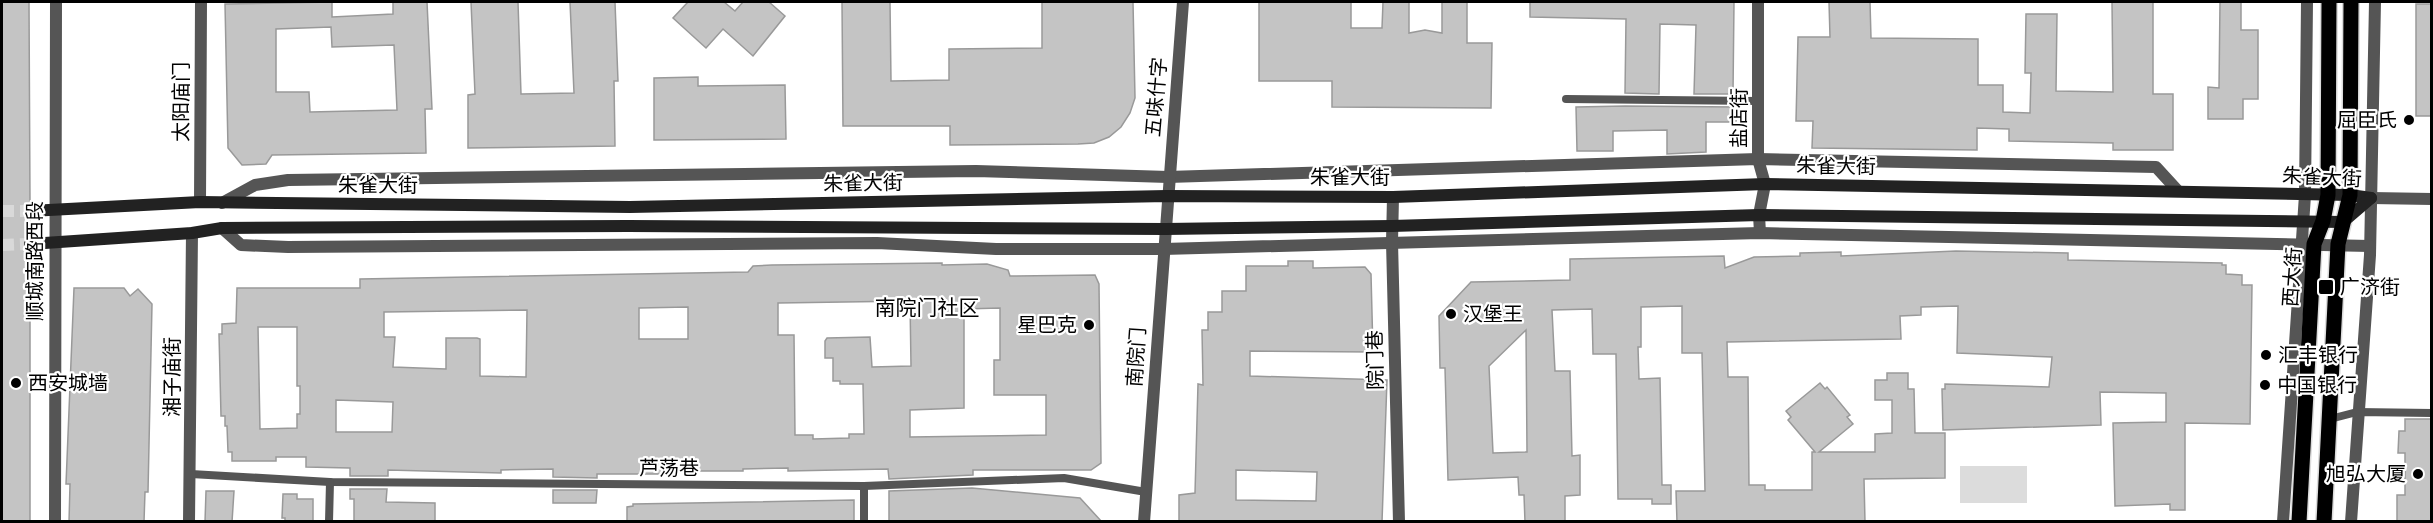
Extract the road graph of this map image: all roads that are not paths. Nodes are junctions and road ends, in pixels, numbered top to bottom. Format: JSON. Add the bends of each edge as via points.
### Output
{"nodes":[{"id":1,"x":56,"y":2,"type":"edge"},
{"id":2,"x":201,"y":2,"type":"edge"},
{"id":3,"x":1183,"y":2,"type":"edge"},
{"id":4,"x":1758,"y":2,"type":"edge"},
{"id":5,"x":2307,"y":2,"type":"edge"},
{"id":6,"x":2329,"y":2,"type":"edge"},
{"id":7,"x":2351,"y":2,"type":"edge"},
{"id":8,"x":2374,"y":2,"type":"edge"},
{"id":9,"x":1566,"y":99,"type":"dead end"},
{"id":10,"x":1758,"y":101,"type":"junction"},
{"id":11,"x":1758,"y":159,"type":"junction"},
{"id":12,"x":1168,"y":177,"type":"junction"},
{"id":13,"x":1765,"y":184,"type":"junction"},
{"id":14,"x":2178,"y":191,"type":"junction"},
{"id":15,"x":2305,"y":195,"type":"junction"},
{"id":16,"x":2328,"y":195,"type":"junction"},
{"id":17,"x":2350,"y":195,"type":"junction"},
{"id":18,"x":1167,"y":196,"type":"junction"},
{"id":19,"x":1393,"y":197,"type":"junction"},
{"id":20,"x":2371,"y":198,"type":"junction"},
{"id":21,"x":2432,"y":199,"type":"edge"},
{"id":22,"x":200,"y":202,"type":"junction"},
{"id":23,"x":221,"y":203,"type":"junction"},
{"id":24,"x":30,"y":211,"type":"tunnel mouth"},
{"id":25,"x":55,"y":211,"type":"junction"},
{"id":26,"x":1759,"y":215,"type":"junction"},
{"id":27,"x":2303,"y":221,"type":"junction"},
{"id":28,"x":2323,"y":221,"type":"junction"},
{"id":29,"x":2343,"y":222,"type":"junction"},
{"id":30,"x":1392,"y":226,"type":"junction"},
{"id":31,"x":222,"y":228,"type":"junction"},
{"id":32,"x":1165,"y":229,"type":"junction"},
{"id":33,"x":192,"y":233,"type":"junction"},
{"id":34,"x":1760,"y":233,"type":"junction"},
{"id":35,"x":1392,"y":242,"type":"junction"},
{"id":36,"x":55,"y":243,"type":"junction"},
{"id":37,"x":30,"y":244,"type":"tunnel mouth"},
{"id":38,"x":2308,"y":244,"type":"junction"},
{"id":39,"x":2338,"y":244,"type":"junction"},
{"id":40,"x":2370,"y":246,"type":"junction"},
{"id":41,"x":1163,"y":249,"type":"junction"},
{"id":42,"x":2357,"y":412,"type":"junction"},
{"id":43,"x":2432,"y":413,"type":"edge"},
{"id":44,"x":2330,"y":420,"type":"junction"},
{"id":45,"x":191,"y":474,"type":"junction"},
{"id":46,"x":330,"y":482,"type":"junction"},
{"id":47,"x":864,"y":486,"type":"junction"},
{"id":48,"x":1146,"y":492,"type":"junction"},
{"id":49,"x":55,"y":522,"type":"edge"},
{"id":50,"x":189,"y":522,"type":"edge"},
{"id":51,"x":329,"y":522,"type":"edge"},
{"id":52,"x":864,"y":522,"type":"edge"},
{"id":53,"x":1144,"y":522,"type":"edge"},
{"id":54,"x":1399,"y":522,"type":"edge"},
{"id":55,"x":2283,"y":522,"type":"edge"},
{"id":56,"x":2299,"y":522,"type":"edge"},
{"id":57,"x":2324,"y":522,"type":"edge"},
{"id":58,"x":2351,"y":522,"type":"edge"}],
"edges":[{"from":1,"to":25,"type":"street","name":"顺城南路西段"},
{"from":2,"to":22,"type":"street","name":"太阳庙门"},
{"from":3,"to":12,"type":"street","name":"五味什字"},
{"from":4,"to":10,"type":"street","name":"盐店街"},
{"from":5,"to":15,"type":"street"},
{"from":6,"to":16,"type":"main road","name":"西大街"},
{"from":7,"to":17,"type":"main road"},
{"from":8,"to":20,"type":"street"},
{"from":9,"to":10,"type":"lane"},
{"from":10,"to":11,"type":"street","name":"盐店街"},
{"from":11,"to":12,"type":"street"},
{"from":11,"to":13,"type":"street","name":"盐店街"},
{"from":11,"to":14,"type":"street","via":[[2156,167]]},
{"from":12,"to":18,"type":"street","name":"五味什字"},
{"from":12,"to":23,"type":"street","via":[[976,171],[288,180],[255,185]]},
{"from":13,"to":14,"type":"main road","name":"朱雀大街"},
{"from":13,"to":19,"type":"main road","name":"朱雀大街"},
{"from":13,"to":26,"type":"street","name":"盐店街"},
{"from":14,"to":15,"type":"main road","name":"朱雀大街"},
{"from":15,"to":16,"type":"main road","name":"朱雀大街"},
{"from":15,"to":27,"type":"street"},
{"from":16,"to":17,"type":"main road","name":"朱雀大街"},
{"from":16,"to":28,"type":"main road","name":"西大街"},
{"from":17,"to":20,"type":"main road","name":"朱雀大街"},
{"from":17,"to":29,"type":"main road"},
{"from":18,"to":19,"type":"main road","name":"朱雀大街"},
{"from":18,"to":23,"type":"main road","name":"朱雀大街","via":[[630,207]]},
{"from":18,"to":32,"type":"street","name":"南院门"},
{"from":19,"to":30,"type":"street","name":"院门巷"},
{"from":20,"to":21,"type":"street"},
{"from":20,"to":29,"type":"main road","name":"朱雀大街"},
{"from":20,"to":40,"type":"street"},
{"from":22,"to":23,"type":"main road","name":"朱雀大街"},
{"from":22,"to":25,"type":"main road","name":"朱雀大街"},
{"from":24,"to":25,"type":"main road","name":"朱雀大街"},
{"from":25,"to":36,"type":"street","name":"顺城南路西段"},
{"from":26,"to":27,"type":"main road"},
{"from":26,"to":30,"type":"main road"},
{"from":26,"to":34,"type":"street","name":"盐店街"},
{"from":27,"to":28,"type":"main road"},
{"from":27,"to":38,"type":"street"},
{"from":28,"to":29,"type":"main road"},
{"from":28,"to":38,"type":"main road","name":"西大街"},
{"from":29,"to":39,"type":"main road"},
{"from":30,"to":32,"type":"main road"},
{"from":30,"to":35,"type":"street","name":"院门巷"},
{"from":31,"to":32,"type":"main road"},
{"from":31,"to":33,"type":"main road"},
{"from":31,"to":41,"type":"street","via":[[241,245],[288,247],[877,243],[996,249]]},
{"from":32,"to":41,"type":"street","name":"南院门"},
{"from":33,"to":36,"type":"main road"},
{"from":33,"to":45,"type":"street","name":"湘子庙街"},
{"from":34,"to":35,"type":"street"},
{"from":34,"to":38,"type":"street"},
{"from":35,"to":41,"type":"street"},
{"from":35,"to":54,"type":"street","name":"院门巷"},
{"from":36,"to":37,"type":"main road"},
{"from":36,"to":49,"type":"street","name":"顺城南路西段"},
{"from":38,"to":39,"type":"street"},
{"from":38,"to":55,"type":"street"},
{"from":38,"to":56,"type":"main road","name":"西大街"},
{"from":39,"to":40,"type":"street"},
{"from":39,"to":44,"type":"main road"},
{"from":40,"to":42,"type":"street"},
{"from":41,"to":48,"type":"street","name":"南院门"},
{"from":42,"to":43,"type":"lane"},
{"from":42,"to":44,"type":"lane"},
{"from":42,"to":58,"type":"street"},
{"from":44,"to":57,"type":"main road"},
{"from":45,"to":46,"type":"lane","name":"芦荡巷"},
{"from":45,"to":50,"type":"street","name":"湘子庙街"},
{"from":46,"to":47,"type":"lane","name":"芦荡巷"},
{"from":46,"to":51,"type":"lane"},
{"from":47,"to":48,"type":"lane","name":"芦荡巷","via":[[1064,478]]},
{"from":47,"to":52,"type":"lane"},
{"from":48,"to":53,"type":"street","name":"南院门"}]}
